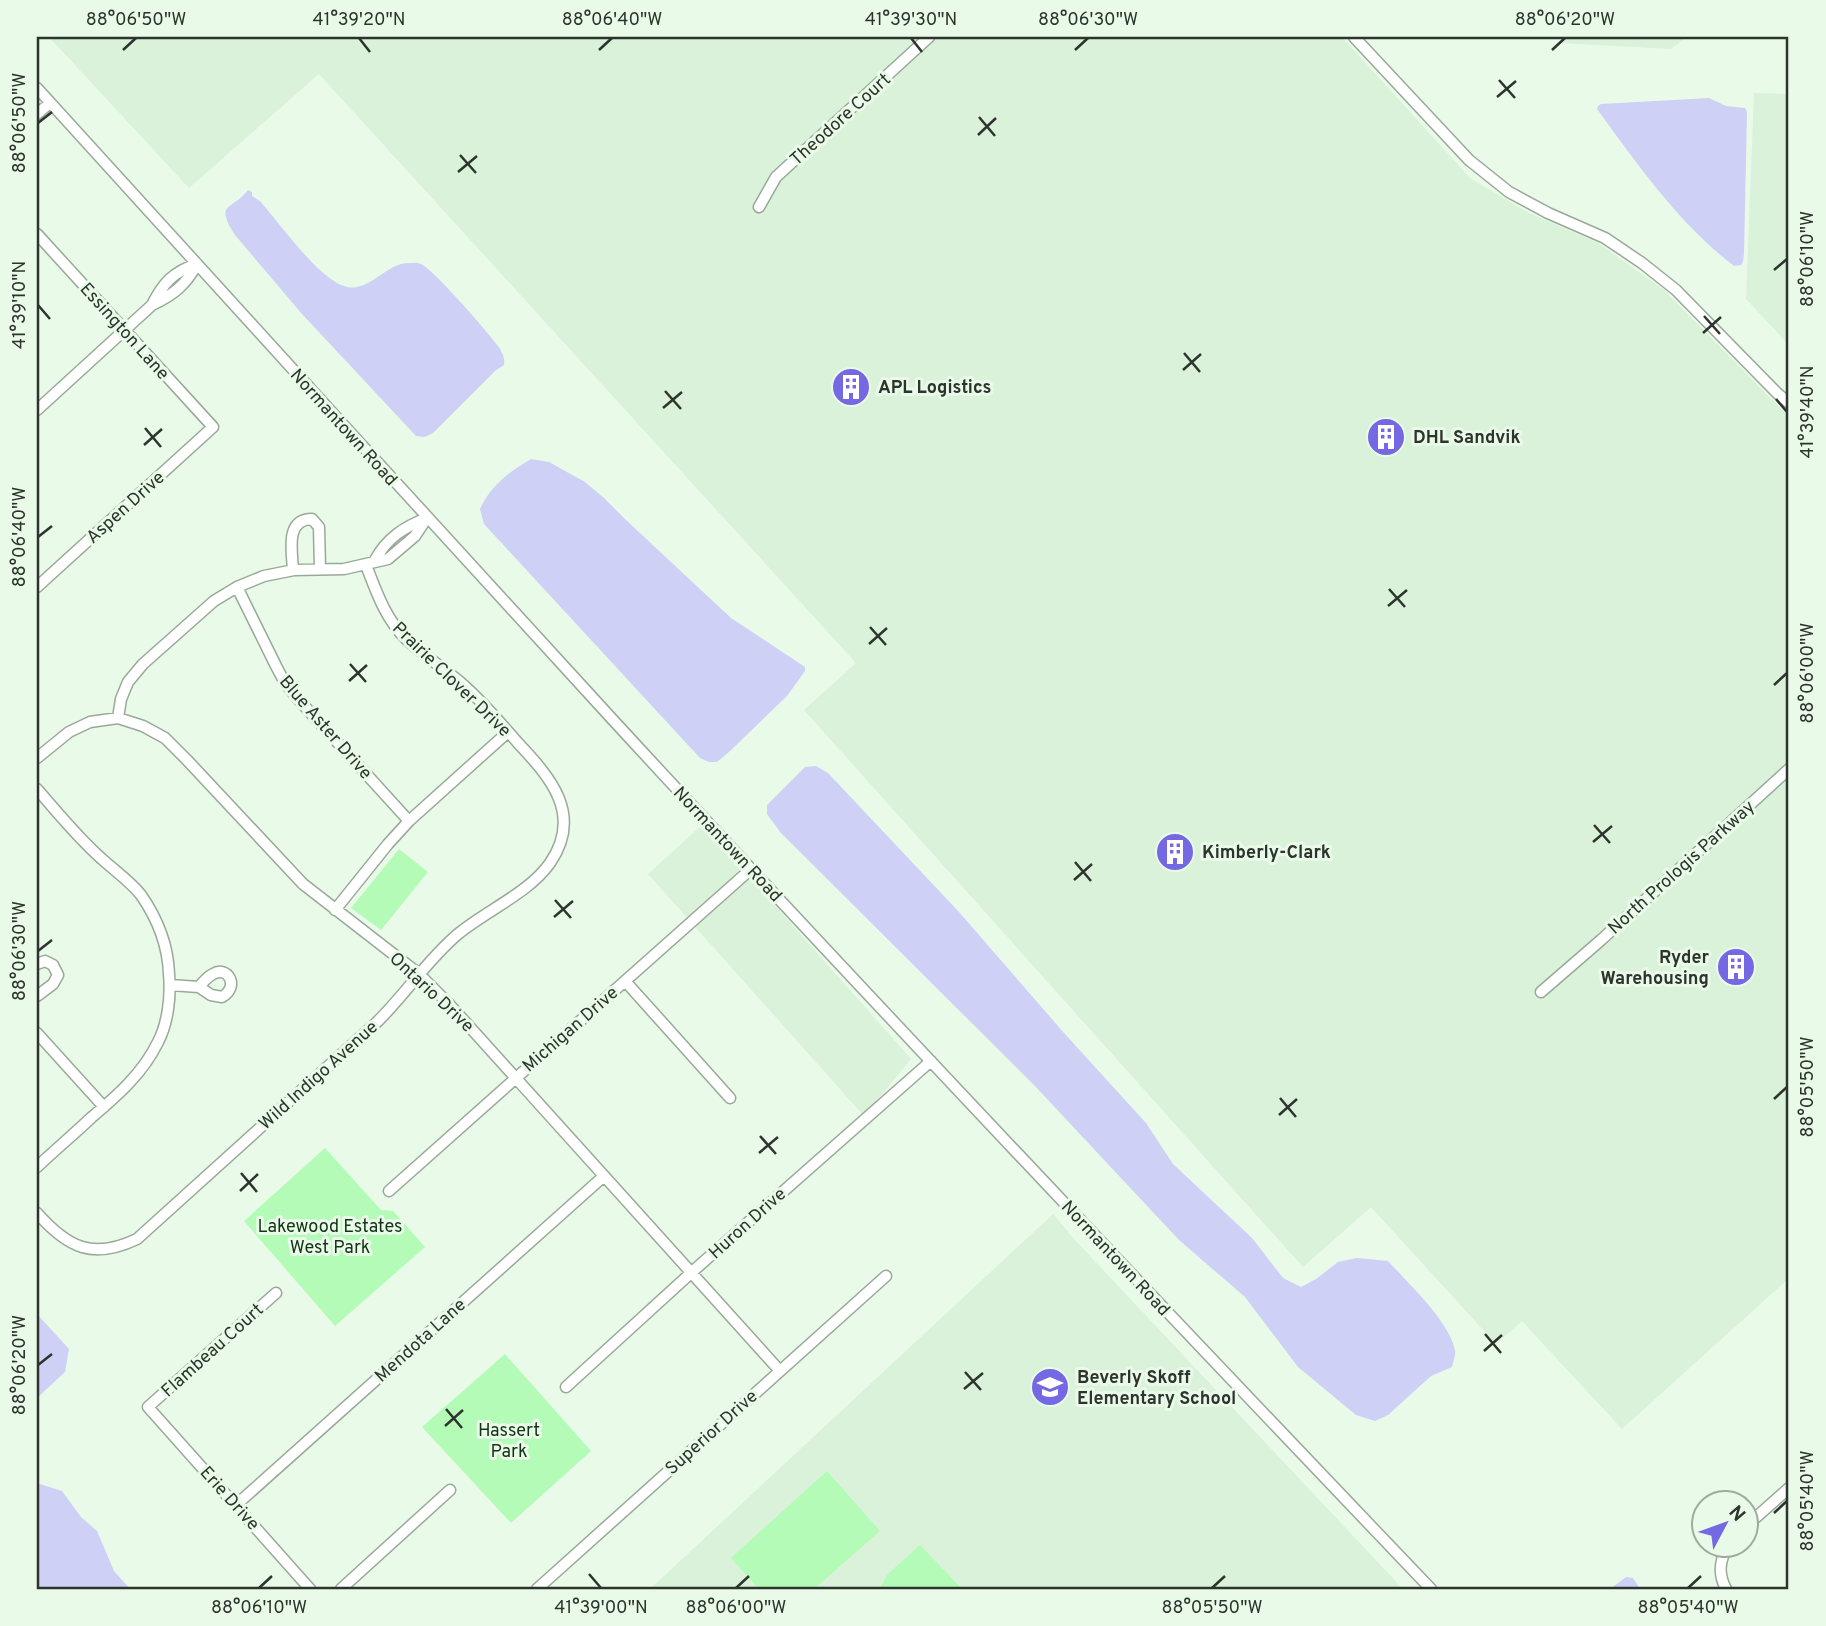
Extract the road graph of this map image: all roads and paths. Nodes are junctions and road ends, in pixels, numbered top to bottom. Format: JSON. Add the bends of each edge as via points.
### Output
{"nodes":[{"id":1,"x":929,"y":37,"type":"edge"},
{"id":2,"x":1354,"y":37,"type":"edge"},
{"id":3,"x":37,"y":89,"type":"edge"},
{"id":4,"x":50,"y":103,"type":"junction"},
{"id":5,"x":37,"y":114,"type":"edge"},
{"id":6,"x":759,"y":207,"type":"dead end"},
{"id":7,"x":37,"y":234,"type":"edge"},
{"id":8,"x":197,"y":264,"type":"junction"},
{"id":9,"x":124,"y":330,"type":"junction"},
{"id":10,"x":1789,"y":403,"type":"edge"},
{"id":11,"x":37,"y":410,"type":"edge"},
{"id":12,"x":213,"y":428,"type":"joint"},
{"id":13,"x":427,"y":518,"type":"junction"},
{"id":14,"x":370,"y":563,"type":"junction"},
{"id":15,"x":320,"y":569,"type":"junction"},
{"id":16,"x":293,"y":570,"type":"junction"},
{"id":17,"x":37,"y":587,"type":"edge"},
{"id":18,"x":237,"y":587,"type":"junction"},
{"id":19,"x":118,"y":718,"type":"junction"},
{"id":20,"x":508,"y":732,"type":"junction"},
{"id":21,"x":37,"y":758,"type":"edge"},
{"id":22,"x":1789,"y":769,"type":"edge"},
{"id":23,"x":37,"y":789,"type":"edge"},
{"id":24,"x":409,"y":821,"type":"junction"},
{"id":25,"x":564,"y":824,"type":"joint"},
{"id":26,"x":751,"y":869,"type":"junction"},
{"id":27,"x":335,"y":910,"type":"junction"},
{"id":28,"x":37,"y":964,"type":"edge"},
{"id":29,"x":419,"y":974,"type":"junction"},
{"id":30,"x":625,"y":981,"type":"junction"},
{"id":31,"x":170,"y":985,"type":"junction"},
{"id":32,"x":200,"y":987,"type":"dead end"},
{"id":33,"x":1541,"y":992,"type":"dead end"},
{"id":34,"x":37,"y":996,"type":"edge"},
{"id":35,"x":37,"y":1033,"type":"edge"},
{"id":36,"x":930,"y":1060,"type":"junction"},
{"id":37,"x":516,"y":1077,"type":"junction"},
{"id":38,"x":730,"y":1098,"type":"dead end"},
{"id":39,"x":104,"y":1107,"type":"junction"},
{"id":40,"x":37,"y":1167,"type":"edge"},
{"id":41,"x":604,"y":1176,"type":"junction"},
{"id":42,"x":389,"y":1191,"type":"dead end"},
{"id":43,"x":37,"y":1213,"type":"edge"},
{"id":44,"x":691,"y":1272,"type":"junction"},
{"id":45,"x":886,"y":1276,"type":"dead end"},
{"id":46,"x":276,"y":1293,"type":"dead end"},
{"id":47,"x":780,"y":1371,"type":"junction"},
{"id":48,"x":566,"y":1387,"type":"dead end"},
{"id":49,"x":148,"y":1407,"type":"joint"},
{"id":50,"x":1789,"y":1488,"type":"edge"},
{"id":51,"x":450,"y":1490,"type":"dead end"},
{"id":52,"x":236,"y":1505,"type":"junction"},
{"id":53,"x":1759,"y":1515,"type":"edge"},
{"id":54,"x":1722,"y":1560,"type":"edge"},
{"id":55,"x":310,"y":1589,"type":"edge"},
{"id":56,"x":341,"y":1589,"type":"edge"},
{"id":57,"x":537,"y":1589,"type":"edge"},
{"id":58,"x":1431,"y":1589,"type":"edge"},
{"id":59,"x":1726,"y":1589,"type":"edge"}],
"edges":[{"from":1,"to":6,"type":"street","name":"Theodore Court","via":[[776,177]]},
{"from":2,"to":10,"type":"street","via":[[1469,160],[1509,192],[1605,238],[1642,263],[1676,290]]},
{"from":3,"to":4,"type":"street","name":"Normantown Road"},
{"from":4,"to":5,"type":"street"},
{"from":4,"to":8,"type":"street","name":"Normantown Road"},
{"from":7,"to":9,"type":"street","name":"Essington Lane"},
{"from":8,"to":9,"type":"street","via":[[181,270],[161,288],[152,304]]},
{"from":8,"to":13,"type":"street","name":"Normantown Road"},
{"from":9,"to":11,"type":"street"},
{"from":9,"to":12,"type":"street","name":"Essington Lane"},
{"from":12,"to":17,"type":"street","name":"Aspen Drive"},
{"from":13,"to":14,"type":"street","via":[[415,536],[388,559]]},
{"from":13,"to":26,"type":"street","name":"Normantown Road"},
{"from":14,"to":15,"type":"street"},
{"from":14,"to":20,"type":"street","name":"Prairie Clover Drive","via":[[383,608],[393,624]]},
{"from":15,"to":16,"type":"street"},
{"from":15,"to":16,"type":"street","via":[[319,527],[312,519],[304,519],[292,530]]},
{"from":16,"to":18,"type":"street"},
{"from":18,"to":19,"type":"street","via":[[214,601],[143,664],[128,682]]},
{"from":18,"to":24,"type":"street","name":"Blue Aster Drive","via":[[285,683]]},
{"from":19,"to":21,"type":"street","via":[[89,722]]},
{"from":19,"to":27,"type":"street","name":"Ontario Drive","via":[[165,738],[303,884]]},
{"from":20,"to":24,"type":"street"},
{"from":20,"to":25,"type":"street","name":"Prairie Clover Drive","via":[[545,772],[557,792]]},
{"from":22,"to":33,"type":"street","name":"North Prologis Parkway"},
{"from":23,"to":31,"type":"street","via":[[86,844],[141,895],[164,943]]},
{"from":24,"to":27,"type":"street"},
{"from":25,"to":29,"type":"street","name":"Wild Indigo Avenue","via":[[558,851],[540,874],[458,934]]},
{"from":26,"to":30,"type":"street","name":"Michigan Drive"},
{"from":26,"to":36,"type":"street","name":"Normantown Road"},
{"from":27,"to":29,"type":"street","name":"Ontario Drive"},
{"from":28,"to":34,"type":"street","via":[[45,961],[58,975]]},
{"from":29,"to":37,"type":"street","name":"Ontario Drive"},
{"from":29,"to":43,"type":"street","name":"Wild Indigo Avenue","via":[[383,1017],[137,1238],[108,1249],[77,1246]]},
{"from":30,"to":37,"type":"street","name":"Michigan Drive"},
{"from":30,"to":38,"type":"street"},
{"from":31,"to":32,"type":"street"},
{"from":31,"to":39,"type":"street","via":[[159,1040],[129,1084]]},
{"from":35,"to":39,"type":"street"},
{"from":36,"to":44,"type":"street","name":"Huron Drive"},
{"from":36,"to":58,"type":"street","name":"Normantown Road"},
{"from":37,"to":41,"type":"street","name":"Ontario Drive"},
{"from":37,"to":42,"type":"street","name":"Michigan Drive"},
{"from":39,"to":40,"type":"street"},
{"from":41,"to":44,"type":"street","name":"Ontario Drive"},
{"from":41,"to":52,"type":"street","name":"Mendota Lane"},
{"from":44,"to":47,"type":"street","name":"Ontario Drive"},
{"from":44,"to":48,"type":"street","name":"Huron Drive"},
{"from":45,"to":47,"type":"street","name":"Superior Drive"},
{"from":46,"to":49,"type":"street","name":"Flambeau Court"},
{"from":47,"to":57,"type":"street","name":"Superior Drive"},
{"from":49,"to":52,"type":"street","name":"Erie Drive"},
{"from":50,"to":53,"type":"street"},
{"from":51,"to":56,"type":"street"},
{"from":52,"to":55,"type":"street","name":"Erie Drive"},
{"from":54,"to":59,"type":"street","via":[[1720,1576]]}]}
